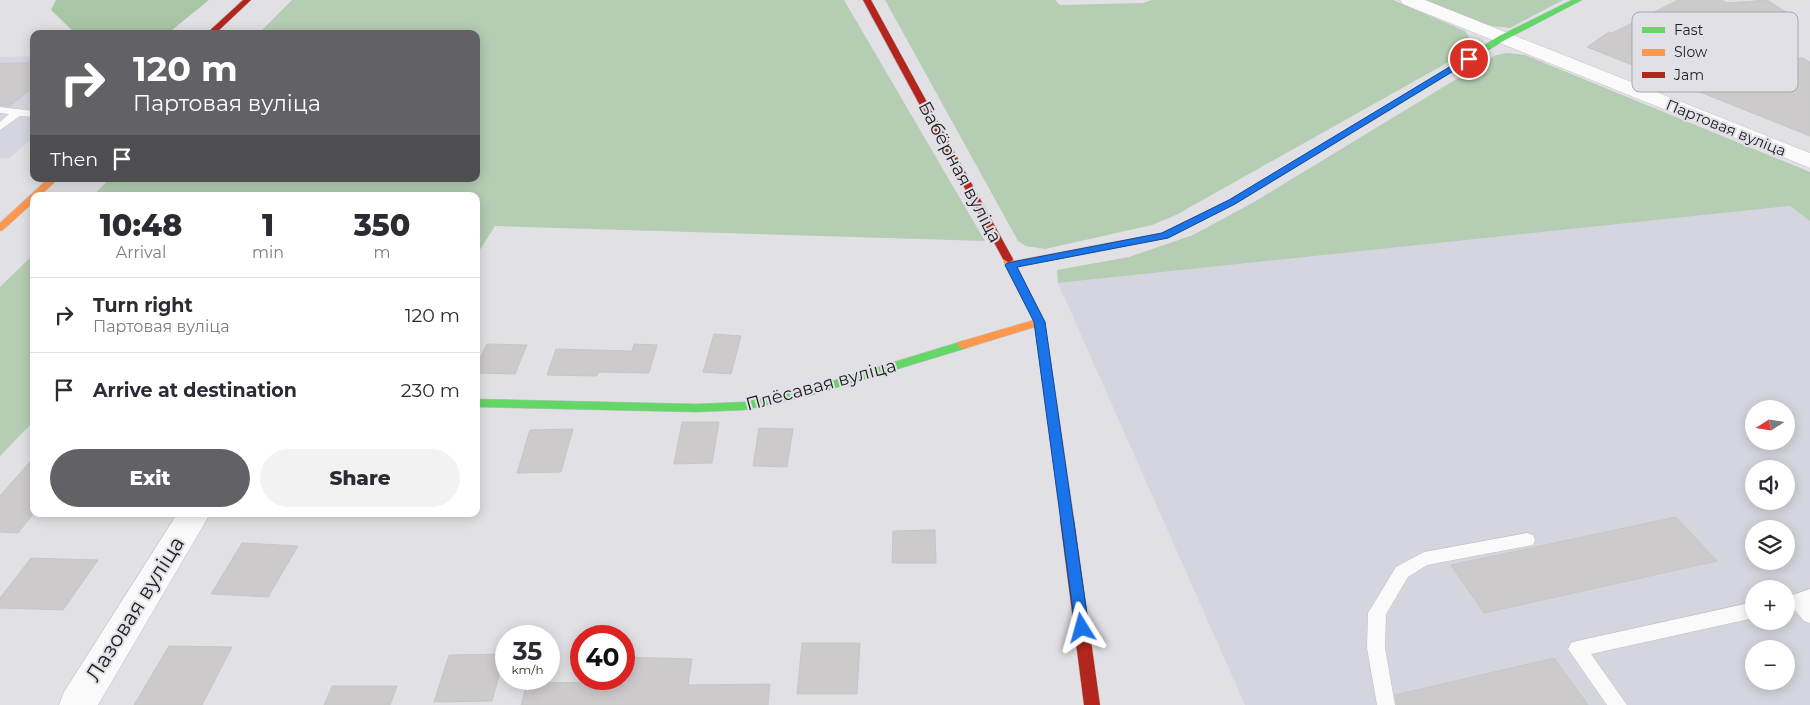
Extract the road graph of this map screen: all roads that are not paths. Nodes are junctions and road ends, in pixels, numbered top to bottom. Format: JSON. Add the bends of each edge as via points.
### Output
{"nodes":[{"id":1,"x":247,"y":0,"type":"edge"},
{"id":2,"x":867,"y":0,"type":"edge"},
{"id":3,"x":1409,"y":0,"type":"edge"},
{"id":4,"x":1578,"y":0,"type":"edge"},
{"id":5,"x":214,"y":30,"type":"edge"},
{"id":6,"x":1502,"y":38,"type":"junction"},
{"id":7,"x":1632,"y":90,"type":"edge"},
{"id":8,"x":1637,"y":92,"type":"edge"},
{"id":9,"x":0,"y":110,"type":"edge"},
{"id":10,"x":18,"y":112,"type":"junction"},
{"id":11,"x":30,"y":114,"type":"edge"},
{"id":12,"x":0,"y":127,"type":"edge"},
{"id":13,"x":1810,"y":161,"type":"edge"},
{"id":14,"x":50,"y":182,"type":"edge"},
{"id":15,"x":39,"y":192,"type":"edge"},
{"id":16,"x":30,"y":201,"type":"edge"},
{"id":17,"x":0,"y":228,"type":"edge"},
{"id":18,"x":1010,"y":265,"type":"junction"},
{"id":19,"x":1040,"y":322,"type":"junction"},
{"id":20,"x":480,"y":403,"type":"edge"},
{"id":21,"x":192,"y":517,"type":"edge"},
{"id":22,"x":1527,"y":540,"type":"dead end"},
{"id":23,"x":1797,"y":600,"type":"edge"},
{"id":24,"x":1745,"y":612,"type":"edge"},
{"id":25,"x":1810,"y":615,"type":"edge"},
{"id":26,"x":77,"y":705,"type":"edge"},
{"id":27,"x":1092,"y":705,"type":"edge"},
{"id":28,"x":1386,"y":705,"type":"edge"},
{"id":29,"x":1618,"y":705,"type":"edge"}],
"edges":[{"from":1,"to":5,"type":"street"},
{"from":2,"to":18,"type":"street","name":"Бабёрная вуліца"},
{"from":3,"to":6,"type":"street","name":"Партовая вуліца"},
{"from":4,"to":6,"type":"street"},
{"from":6,"to":7,"type":"street","name":"Партовая вуліца"},
{"from":6,"to":18,"type":"street","via":[[1232,202],[1164,236]]},
{"from":8,"to":13,"type":"street","name":"Партовая вуліца"},
{"from":9,"to":10,"type":"lane"},
{"from":10,"to":11,"type":"lane"},
{"from":10,"to":12,"type":"lane"},
{"from":14,"to":15,"type":"street"},
{"from":16,"to":17,"type":"street"},
{"from":18,"to":19,"type":"street","name":"Бабёрная вуліца"},
{"from":19,"to":20,"type":"street","name":"Плёсавая вуліца","via":[[809,392],[744,406],[696,408]]},
{"from":19,"to":27,"type":"street","name":"Бабёрная вуліца"},
{"from":21,"to":26,"type":"street","name":"Лазовая вуліца"},
{"from":22,"to":28,"type":"lane","via":[[1424,559],[1402,572],[1378,613],[1376,648]]},
{"from":23,"to":25,"type":"lane"},
{"from":24,"to":29,"type":"lane","via":[[1577,649]]}]}
